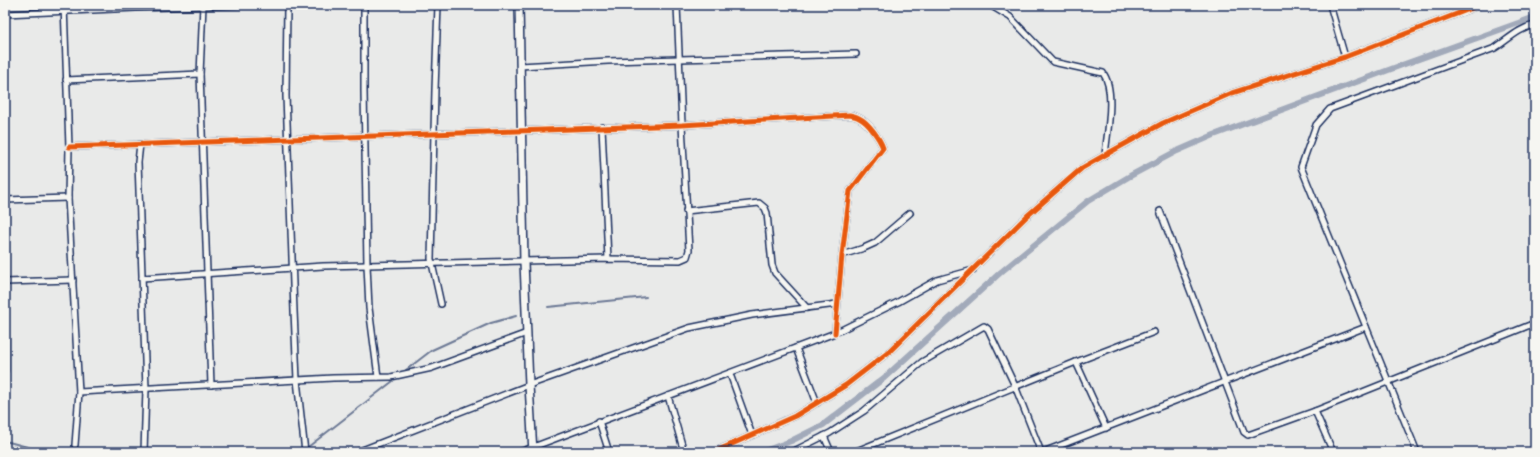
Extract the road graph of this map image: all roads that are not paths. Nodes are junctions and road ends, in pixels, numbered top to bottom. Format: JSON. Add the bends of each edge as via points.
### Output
{"nodes":[{"id":1,"x":64,"y":5,"type":"edge"},
{"id":2,"x":242,"y":5,"type":"edge"},
{"id":3,"x":287,"y":5,"type":"edge"},
{"id":4,"x":364,"y":5,"type":"edge"},
{"id":5,"x":438,"y":5,"type":"edge"},
{"id":6,"x":519,"y":5,"type":"edge"},
{"id":7,"x":677,"y":5,"type":"edge"},
{"id":8,"x":990,"y":5,"type":"edge"},
{"id":9,"x":1329,"y":5,"type":"edge"},
{"id":10,"x":1480,"y":5,"type":"edge"},
{"id":11,"x":136,"y":6,"type":"edge"},
{"id":12,"x":203,"y":6,"type":"edge"},
{"id":13,"x":1468,"y":7,"type":"edge"},
{"id":14,"x":64,"y":11,"type":"junction"},
{"id":15,"x":5,"y":14,"type":"edge"},
{"id":16,"x":1535,"y":25,"type":"edge"},
{"id":17,"x":856,"y":54,"type":"dead end"},
{"id":18,"x":1345,"y":57,"type":"junction"},
{"id":19,"x":679,"y":59,"type":"junction"},
{"id":20,"x":520,"y":66,"type":"junction"},
{"id":21,"x":200,"y":74,"type":"junction"},
{"id":22,"x":66,"y":80,"type":"junction"},
{"id":23,"x":682,"y":125,"type":"junction"},
{"id":24,"x":602,"y":127,"type":"junction"},
{"id":25,"x":522,"y":131,"type":"junction"},
{"id":26,"x":434,"y":134,"type":"junction"},
{"id":27,"x":365,"y":137,"type":"junction"},
{"id":28,"x":288,"y":139,"type":"junction"},
{"id":29,"x":203,"y":142,"type":"junction"},
{"id":30,"x":140,"y":144,"type":"junction"},
{"id":31,"x":69,"y":147,"type":"junction"},
{"id":32,"x":1105,"y":155,"type":"junction"},
{"id":33,"x":68,"y":198,"type":"junction"},
{"id":34,"x":5,"y":200,"type":"edge"},
{"id":35,"x":686,"y":211,"type":"junction"},
{"id":36,"x":1160,"y":211,"type":"dead end"},
{"id":37,"x":910,"y":213,"type":"dead end"},
{"id":38,"x":842,"y":255,"type":"junction"},
{"id":39,"x":608,"y":259,"type":"junction"},
{"id":40,"x":524,"y":262,"type":"junction"},
{"id":41,"x":432,"y":264,"type":"junction"},
{"id":42,"x":367,"y":265,"type":"junction"},
{"id":43,"x":292,"y":268,"type":"junction"},
{"id":44,"x":974,"y":270,"type":"junction"},
{"id":45,"x":207,"y":274,"type":"junction"},
{"id":46,"x":142,"y":278,"type":"junction"},
{"id":47,"x":73,"y":280,"type":"junction"},
{"id":48,"x":5,"y":282,"type":"edge"},
{"id":49,"x":5,"y":300,"type":"edge"},
{"id":50,"x":441,"y":304,"type":"dead end"},
{"id":51,"x":837,"y":304,"type":"junction"},
{"id":52,"x":807,"y":308,"type":"junction"},
{"id":53,"x":1535,"y":323,"type":"edge"},
{"id":54,"x":1366,"y":327,"type":"junction"},
{"id":55,"x":1154,"y":332,"type":"dead end"},
{"id":56,"x":527,"y":333,"type":"junction"},
{"id":57,"x":835,"y":333,"type":"junction"},
{"id":58,"x":796,"y":348,"type":"junction"},
{"id":59,"x":1076,"y":362,"type":"junction"},
{"id":60,"x":5,"y":370,"type":"edge"},
{"id":61,"x":730,"y":374,"type":"junction"},
{"id":62,"x":378,"y":377,"type":"junction"},
{"id":63,"x":298,"y":380,"type":"junction"},
{"id":64,"x":1226,"y":381,"type":"junction"},
{"id":65,"x":1389,"y":382,"type":"junction"},
{"id":66,"x":211,"y":385,"type":"junction"},
{"id":67,"x":529,"y":385,"type":"junction"},
{"id":68,"x":1015,"y":386,"type":"junction"},
{"id":69,"x":146,"y":389,"type":"junction"},
{"id":70,"x":78,"y":392,"type":"junction"},
{"id":71,"x":668,"y":396,"type":"junction"},
{"id":72,"x":817,"y":403,"type":"junction"},
{"id":73,"x":1315,"y":412,"type":"junction"},
{"id":74,"x":599,"y":422,"type":"junction"},
{"id":75,"x":1106,"y":428,"type":"junction"},
{"id":76,"x":752,"y":435,"type":"junction"},
{"id":77,"x":824,"y":436,"type":"junction"},
{"id":78,"x":75,"y":445,"type":"dead end"},
{"id":79,"x":533,"y":450,"type":"edge"},
{"id":80,"x":144,"y":452,"type":"edge"},
{"id":81,"x":305,"y":452,"type":"edge"},
{"id":82,"x":357,"y":452,"type":"edge"},
{"id":83,"x":520,"y":452,"type":"edge"},
{"id":84,"x":609,"y":452,"type":"edge"},
{"id":85,"x":684,"y":452,"type":"edge"},
{"id":86,"x":714,"y":452,"type":"edge"},
{"id":87,"x":792,"y":452,"type":"edge"},
{"id":88,"x":831,"y":452,"type":"edge"},
{"id":89,"x":854,"y":452,"type":"edge"},
{"id":90,"x":1042,"y":452,"type":"edge"},
{"id":91,"x":1333,"y":452,"type":"edge"},
{"id":92,"x":1418,"y":452,"type":"edge"}],
"edges":[{"from":1,"to":14,"type":"street"},
{"from":2,"to":12,"type":"street"},
{"from":3,"to":28,"type":"street"},
{"from":4,"to":27,"type":"street"},
{"from":5,"to":26,"type":"street"},
{"from":6,"to":20,"type":"street"},
{"from":7,"to":19,"type":"street"},
{"from":8,"to":32,"type":"street","via":[[1010,17],[1053,62],[1103,73],[1108,84],[1109,101]]},
{"from":9,"to":18,"type":"street"},
{"from":10,"to":13,"type":"street"},
{"from":11,"to":12,"type":"street"},
{"from":11,"to":14,"type":"street"},
{"from":12,"to":21,"type":"street"},
{"from":13,"to":18,"type":"street"},
{"from":14,"to":15,"type":"street"},
{"from":14,"to":22,"type":"street"},
{"from":16,"to":54,"type":"street","via":[[1518,31],[1495,48],[1330,109],[1316,125],[1301,167]]},
{"from":17,"to":19,"type":"street"},
{"from":18,"to":32,"type":"street","via":[[1232,93],[1163,123]]},
{"from":19,"to":20,"type":"street"},
{"from":19,"to":23,"type":"street"},
{"from":20,"to":25,"type":"street"},
{"from":21,"to":22,"type":"street"},
{"from":21,"to":29,"type":"street"},
{"from":22,"to":31,"type":"street"},
{"from":23,"to":24,"type":"street"},
{"from":23,"to":35,"type":"street"},
{"from":23,"to":38,"type":"street","via":[[850,115],[859,117],[880,140],[883,148],[850,191]]},
{"from":24,"to":25,"type":"street"},
{"from":24,"to":39,"type":"street"},
{"from":25,"to":26,"type":"street"},
{"from":25,"to":40,"type":"street"},
{"from":26,"to":27,"type":"street"},
{"from":26,"to":41,"type":"street"},
{"from":27,"to":28,"type":"street"},
{"from":27,"to":42,"type":"street"},
{"from":28,"to":29,"type":"street"},
{"from":28,"to":43,"type":"street"},
{"from":29,"to":30,"type":"street"},
{"from":29,"to":45,"type":"street"},
{"from":30,"to":31,"type":"street"},
{"from":30,"to":46,"type":"street","via":[[138,162]]},
{"from":31,"to":33,"type":"street"},
{"from":32,"to":44,"type":"street","via":[[1082,168]]},
{"from":33,"to":34,"type":"street"},
{"from":33,"to":47,"type":"street"},
{"from":35,"to":39,"type":"street","via":[[689,250],[687,257],[680,260]]},
{"from":35,"to":52,"type":"street","via":[[759,203],[768,213],[772,265],[775,273]]},
{"from":36,"to":64,"type":"street"},
{"from":37,"to":38,"type":"street","via":[[875,243]]},
{"from":38,"to":51,"type":"street"},
{"from":39,"to":40,"type":"street"},
{"from":40,"to":41,"type":"street"},
{"from":40,"to":56,"type":"street"},
{"from":41,"to":42,"type":"street"},
{"from":41,"to":50,"type":"street"},
{"from":42,"to":43,"type":"street"},
{"from":42,"to":62,"type":"street","via":[[369,308]]},
{"from":43,"to":45,"type":"street"},
{"from":43,"to":63,"type":"street"},
{"from":44,"to":57,"type":"street","via":[[937,280]]},
{"from":44,"to":72,"type":"street","via":[[890,351],[846,385]]},
{"from":45,"to":46,"type":"street"},
{"from":45,"to":66,"type":"street"},
{"from":46,"to":69,"type":"street"},
{"from":47,"to":48,"type":"street"},
{"from":47,"to":70,"type":"street"},
{"from":49,"to":60,"type":"street"},
{"from":51,"to":52,"type":"street"},
{"from":51,"to":57,"type":"street"},
{"from":52,"to":67,"type":"street","via":[[689,328]]},
{"from":53,"to":65,"type":"street"},
{"from":54,"to":64,"type":"street"},
{"from":54,"to":65,"type":"street"},
{"from":55,"to":59,"type":"street"},
{"from":56,"to":62,"type":"street","via":[[432,368],[403,376]]},
{"from":56,"to":67,"type":"street"},
{"from":57,"to":58,"type":"street"},
{"from":58,"to":61,"type":"street"},
{"from":58,"to":72,"type":"street"},
{"from":59,"to":68,"type":"street"},
{"from":59,"to":75,"type":"street"},
{"from":61,"to":71,"type":"street"},
{"from":61,"to":76,"type":"street"},
{"from":62,"to":63,"type":"street"},
{"from":63,"to":66,"type":"street"},
{"from":63,"to":81,"type":"street"},
{"from":64,"to":73,"type":"street","via":[[1244,432],[1248,435]]},
{"from":64,"to":75,"type":"street"},
{"from":65,"to":73,"type":"street"},
{"from":65,"to":92,"type":"street"},
{"from":66,"to":69,"type":"street"},
{"from":67,"to":79,"type":"street"},
{"from":67,"to":82,"type":"street"},
{"from":68,"to":77,"type":"street","via":[[988,329],[984,326],[922,362],[864,411]]},
{"from":68,"to":89,"type":"street"},
{"from":68,"to":90,"type":"street"},
{"from":69,"to":70,"type":"street"},
{"from":69,"to":80,"type":"street"},
{"from":70,"to":78,"type":"street"},
{"from":71,"to":74,"type":"street"},
{"from":71,"to":85,"type":"street"},
{"from":72,"to":76,"type":"street"},
{"from":73,"to":91,"type":"street"},
{"from":74,"to":79,"type":"street"},
{"from":74,"to":84,"type":"street"},
{"from":75,"to":90,"type":"street"},
{"from":76,"to":86,"type":"street"},
{"from":77,"to":87,"type":"street"},
{"from":77,"to":88,"type":"street"},
{"from":79,"to":83,"type":"street"}]}
